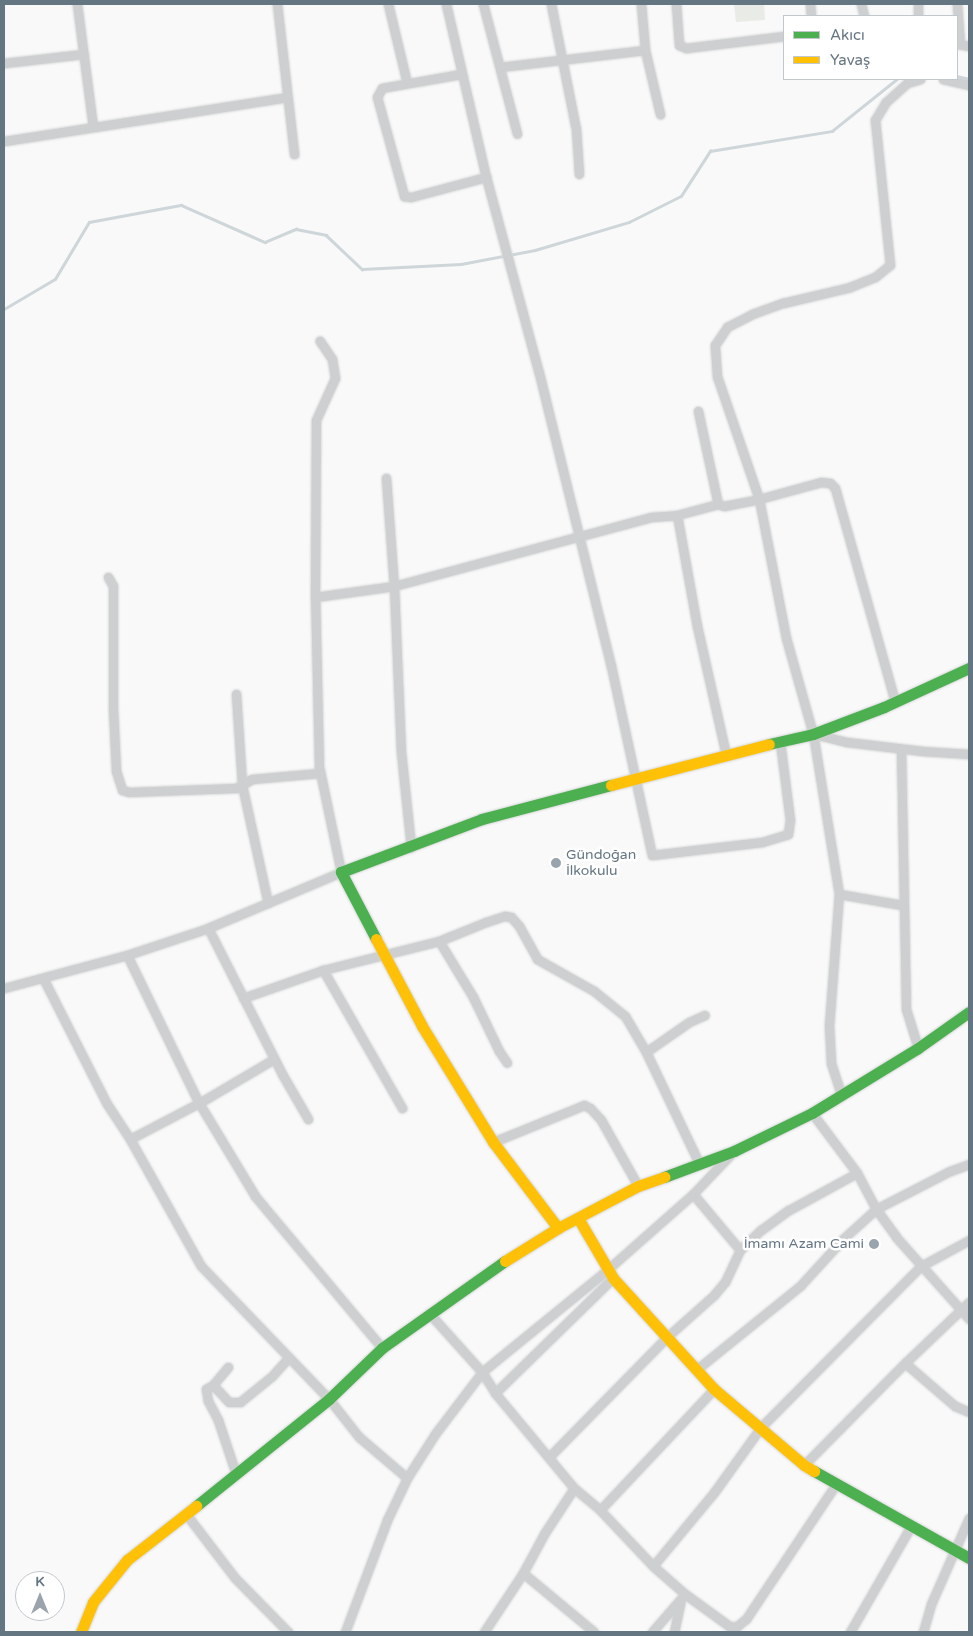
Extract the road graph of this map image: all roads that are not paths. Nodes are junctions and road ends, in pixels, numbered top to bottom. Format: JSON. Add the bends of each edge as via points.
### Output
{"nodes":[{"id":1,"x":77,"y":4,"type":"edge"},
{"id":2,"x":277,"y":4,"type":"edge"},
{"id":3,"x":388,"y":4,"type":"edge"},
{"id":4,"x":446,"y":4,"type":"edge"},
{"id":5,"x":483,"y":4,"type":"edge"},
{"id":6,"x":551,"y":4,"type":"edge"},
{"id":7,"x":642,"y":4,"type":"edge"},
{"id":8,"x":676,"y":4,"type":"edge"},
{"id":9,"x":956,"y":4,"type":"edge"},
{"id":10,"x":965,"y":25,"type":"edge"},
{"id":11,"x":783,"y":36,"type":"edge"},
{"id":12,"x":962,"y":45,"type":"edge"},
{"id":13,"x":645,"y":50,"type":"junction"},
{"id":14,"x":82,"y":54,"type":"junction"},
{"id":15,"x":563,"y":60,"type":"junction"},
{"id":16,"x":4,"y":63,"type":"edge"},
{"id":17,"x":500,"y":67,"type":"junction"},
{"id":18,"x":461,"y":74,"type":"junction"},
{"id":19,"x":917,"y":80,"type":"edge"},
{"id":20,"x":947,"y":80,"type":"edge"},
{"id":21,"x":407,"y":83,"type":"junction"},
{"id":22,"x":969,"y":85,"type":"edge"},
{"id":23,"x":287,"y":97,"type":"junction"},
{"id":24,"x":660,"y":114,"type":"dead end"},
{"id":25,"x":93,"y":127,"type":"junction"},
{"id":26,"x":517,"y":134,"type":"dead end"},
{"id":27,"x":4,"y":141,"type":"edge"},
{"id":28,"x":294,"y":154,"type":"dead end"},
{"id":29,"x":579,"y":174,"type":"dead end"},
{"id":30,"x":486,"y":178,"type":"junction"},
{"id":31,"x":320,"y":341,"type":"dead end"},
{"id":32,"x":698,"y":410,"type":"dead end"},
{"id":33,"x":386,"y":478,"type":"dead end"},
{"id":34,"x":759,"y":499,"type":"junction"},
{"id":35,"x":718,"y":504,"type":"junction"},
{"id":36,"x":676,"y":515,"type":"junction"},
{"id":37,"x":579,"y":536,"type":"junction"},
{"id":38,"x":108,"y":577,"type":"dead end"},
{"id":39,"x":394,"y":586,"type":"junction"},
{"id":40,"x":316,"y":597,"type":"junction"},
{"id":41,"x":969,"y":668,"type":"edge"},
{"id":42,"x":236,"y":694,"type":"dead end"},
{"id":43,"x":895,"y":702,"type":"junction"},
{"id":44,"x":813,"y":734,"type":"junction"},
{"id":45,"x":780,"y":742,"type":"junction"},
{"id":46,"x":901,"y":749,"type":"junction"},
{"id":47,"x":969,"y":754,"type":"edge"},
{"id":48,"x":726,"y":755,"type":"junction"},
{"id":49,"x":320,"y":773,"type":"junction"},
{"id":50,"x":635,"y":779,"type":"junction"},
{"id":51,"x":242,"y":785,"type":"junction"},
{"id":52,"x":411,"y":847,"type":"junction"},
{"id":53,"x":340,"y":872,"type":"junction"},
{"id":54,"x":840,"y":894,"type":"junction"},
{"id":55,"x":268,"y":903,"type":"junction"},
{"id":56,"x":902,"y":905,"type":"junction"},
{"id":57,"x":208,"y":928,"type":"junction"},
{"id":58,"x":439,"y":942,"type":"junction"},
{"id":59,"x":384,"y":954,"type":"junction"},
{"id":60,"x":127,"y":955,"type":"junction"},
{"id":61,"x":323,"y":970,"type":"junction"},
{"id":62,"x":43,"y":978,"type":"junction"},
{"id":63,"x":4,"y":988,"type":"edge"},
{"id":64,"x":243,"y":998,"type":"junction"},
{"id":65,"x":969,"y":1012,"type":"edge"},
{"id":66,"x":705,"y":1015,"type":"dead end"},
{"id":67,"x":918,"y":1048,"type":"junction"},
{"id":68,"x":646,"y":1052,"type":"junction"},
{"id":69,"x":274,"y":1060,"type":"junction"},
{"id":70,"x":507,"y":1063,"type":"dead end"},
{"id":71,"x":841,"y":1094,"type":"junction"},
{"id":72,"x":199,"y":1103,"type":"junction"},
{"id":73,"x":402,"y":1108,"type":"dead end"},
{"id":74,"x":812,"y":1113,"type":"junction"},
{"id":75,"x":308,"y":1118,"type":"dead end"},
{"id":76,"x":130,"y":1139,"type":"junction"},
{"id":77,"x":493,"y":1142,"type":"junction"},
{"id":78,"x":734,"y":1151,"type":"junction"},
{"id":79,"x":699,"y":1163,"type":"junction"},
{"id":80,"x":969,"y":1164,"type":"edge"},
{"id":81,"x":857,"y":1174,"type":"junction"},
{"id":82,"x":638,"y":1186,"type":"junction"},
{"id":83,"x":692,"y":1194,"type":"junction"},
{"id":84,"x":876,"y":1209,"type":"junction"},
{"id":85,"x":578,"y":1218,"type":"junction"},
{"id":86,"x":558,"y":1228,"type":"junction"},
{"id":87,"x":969,"y":1240,"type":"edge"},
{"id":88,"x":740,"y":1250,"type":"junction"},
{"id":89,"x":921,"y":1266,"type":"junction"},
{"id":90,"x":610,"y":1274,"type":"junction"},
{"id":91,"x":969,"y":1302,"type":"edge"},
{"id":92,"x":959,"y":1310,"type":"junction"},
{"id":93,"x":429,"y":1312,"type":"junction"},
{"id":94,"x":969,"y":1319,"type":"edge"},
{"id":95,"x":668,"y":1336,"type":"junction"},
{"id":96,"x":382,"y":1348,"type":"junction"},
{"id":97,"x":289,"y":1357,"type":"junction"},
{"id":98,"x":905,"y":1363,"type":"junction"},
{"id":99,"x":228,"y":1367,"type":"dead end"},
{"id":100,"x":696,"y":1370,"type":"junction"},
{"id":101,"x":482,"y":1372,"type":"junction"},
{"id":102,"x":213,"y":1385,"type":"junction"},
{"id":103,"x":714,"y":1389,"type":"junction"},
{"id":104,"x":495,"y":1393,"type":"junction"},
{"id":105,"x":329,"y":1399,"type":"junction"},
{"id":106,"x":969,"y":1412,"type":"edge"},
{"id":107,"x":761,"y":1426,"type":"junction"},
{"id":108,"x":549,"y":1457,"type":"junction"},
{"id":109,"x":804,"y":1465,"type":"junction"},
{"id":110,"x":236,"y":1474,"type":"junction"},
{"id":111,"x":407,"y":1478,"type":"junction"},
{"id":112,"x":836,"y":1484,"type":"junction"},
{"id":113,"x":574,"y":1488,"type":"junction"},
{"id":114,"x":600,"y":1510,"type":"junction"},
{"id":115,"x":186,"y":1514,"type":"junction"},
{"id":116,"x":969,"y":1518,"type":"edge"},
{"id":117,"x":911,"y":1526,"type":"junction"},
{"id":118,"x":954,"y":1550,"type":"junction"},
{"id":119,"x":969,"y":1558,"type":"edge"},
{"id":120,"x":653,"y":1566,"type":"junction"},
{"id":121,"x":523,"y":1573,"type":"junction"},
{"id":122,"x":683,"y":1598,"type":"junction"},
{"id":123,"x":81,"y":1632,"type":"edge"},
{"id":124,"x":288,"y":1632,"type":"edge"},
{"id":125,"x":345,"y":1632,"type":"edge"},
{"id":126,"x":484,"y":1632,"type":"edge"},
{"id":127,"x":594,"y":1632,"type":"edge"},
{"id":128,"x":652,"y":1632,"type":"edge"},
{"id":129,"x":674,"y":1632,"type":"edge"},
{"id":130,"x":850,"y":1632,"type":"edge"},
{"id":131,"x":922,"y":1632,"type":"edge"}],
"edges":[{"from":1,"to":14,"type":"street"},
{"from":2,"to":23,"type":"street"},
{"from":3,"to":21,"type":"street"},
{"from":4,"to":18,"type":"street"},
{"from":5,"to":17,"type":"street"},
{"from":6,"to":15,"type":"street"},
{"from":7,"to":13,"type":"street"},
{"from":8,"to":11,"type":"street","via":[[679,45],[686,48]]},
{"from":9,"to":10,"type":"street"},
{"from":10,"to":12,"type":"street"},
{"from":13,"to":15,"type":"street"},
{"from":13,"to":24,"type":"street"},
{"from":14,"to":16,"type":"street"},
{"from":14,"to":25,"type":"street"},
{"from":15,"to":17,"type":"street"},
{"from":15,"to":29,"type":"street","via":[[576,129]]},
{"from":17,"to":26,"type":"street"},
{"from":18,"to":21,"type":"street"},
{"from":18,"to":30,"type":"street"},
{"from":19,"to":34,"type":"street","via":[[908,83],[886,102],[875,120],[890,266],[875,277],[850,287],[752,314],[728,327],[715,345],[717,376]]},
{"from":20,"to":22,"type":"street"},
{"from":21,"to":30,"type":"street","via":[[382,88],[377,97],[404,196]]},
{"from":23,"to":25,"type":"street"},
{"from":23,"to":28,"type":"street"},
{"from":25,"to":27,"type":"street"},
{"from":30,"to":37,"type":"street"},
{"from":31,"to":40,"type":"street","via":[[332,359],[335,378],[316,420]]},
{"from":32,"to":35,"type":"street"},
{"from":33,"to":39,"type":"street"},
{"from":34,"to":35,"type":"street","via":[[724,506]]},
{"from":34,"to":43,"type":"street","via":[[821,482],[830,483],[835,488]]},
{"from":34,"to":44,"type":"street","via":[[786,638]]},
{"from":35,"to":36,"type":"street"},
{"from":36,"to":37,"type":"street","via":[[651,516]]},
{"from":36,"to":48,"type":"street"},
{"from":37,"to":39,"type":"street"},
{"from":37,"to":50,"type":"street"},
{"from":38,"to":51,"type":"street","via":[[113,586],[116,772],[122,790],[236,788]]},
{"from":39,"to":40,"type":"street"},
{"from":39,"to":52,"type":"street","via":[[401,752]]},
{"from":40,"to":49,"type":"street"},
{"from":41,"to":43,"type":"street"},
{"from":42,"to":51,"type":"street"},
{"from":43,"to":44,"type":"street"},
{"from":44,"to":45,"type":"street"},
{"from":44,"to":46,"type":"street"},
{"from":44,"to":54,"type":"street"},
{"from":45,"to":48,"type":"street"},
{"from":45,"to":50,"type":"street","via":[[790,820],[788,834],[762,842],[652,855]]},
{"from":46,"to":47,"type":"street"},
{"from":46,"to":56,"type":"street"},
{"from":48,"to":50,"type":"street"},
{"from":49,"to":51,"type":"street","via":[[252,779]]},
{"from":49,"to":53,"type":"street"},
{"from":50,"to":52,"type":"street","via":[[482,819]]},
{"from":51,"to":55,"type":"street"},
{"from":52,"to":53,"type":"street"},
{"from":53,"to":55,"type":"street"},
{"from":53,"to":59,"type":"street"},
{"from":54,"to":56,"type":"street"},
{"from":54,"to":71,"type":"street","via":[[829,1026],[831,1063]]},
{"from":55,"to":57,"type":"street"},
{"from":56,"to":67,"type":"street","via":[[906,1009]]},
{"from":57,"to":60,"type":"street"},
{"from":57,"to":64,"type":"street"},
{"from":58,"to":59,"type":"street"},
{"from":58,"to":68,"type":"street","via":[[486,922],[505,916],[511,918],[537,959],[615,1006],[625,1016]]},
{"from":58,"to":70,"type":"street","via":[[473,997]]},
{"from":59,"to":61,"type":"street"},
{"from":59,"to":77,"type":"street","via":[[422,1026]]},
{"from":60,"to":62,"type":"street"},
{"from":60,"to":72,"type":"street"},
{"from":61,"to":64,"type":"street"},
{"from":61,"to":73,"type":"street"},
{"from":62,"to":63,"type":"street"},
{"from":62,"to":76,"type":"street","via":[[107,1104]]},
{"from":64,"to":69,"type":"street"},
{"from":65,"to":67,"type":"street"},
{"from":66,"to":68,"type":"street","via":[[689,1022]]},
{"from":67,"to":71,"type":"street"},
{"from":68,"to":79,"type":"street"},
{"from":69,"to":72,"type":"street"},
{"from":69,"to":75,"type":"street"},
{"from":71,"to":74,"type":"street"},
{"from":72,"to":76,"type":"street"},
{"from":72,"to":96,"type":"street","via":[[255,1196]]},
{"from":74,"to":78,"type":"street"},
{"from":74,"to":81,"type":"street"},
{"from":76,"to":97,"type":"street","via":[[201,1266]]},
{"from":77,"to":82,"type":"street","via":[[584,1105],[601,1120]]},
{"from":77,"to":86,"type":"street"},
{"from":78,"to":79,"type":"street"},
{"from":78,"to":83,"type":"street"},
{"from":79,"to":82,"type":"street"},
{"from":80,"to":84,"type":"street"},
{"from":81,"to":84,"type":"street"},
{"from":81,"to":88,"type":"street","via":[[789,1210]]},
{"from":82,"to":85,"type":"street"},
{"from":83,"to":88,"type":"street"},
{"from":83,"to":90,"type":"street"},
{"from":84,"to":89,"type":"street"},
{"from":84,"to":100,"type":"street","via":[[800,1286]]},
{"from":85,"to":86,"type":"street"},
{"from":85,"to":90,"type":"street"},
{"from":86,"to":93,"type":"street"},
{"from":87,"to":89,"type":"street"},
{"from":88,"to":95,"type":"street","via":[[726,1282]]},
{"from":89,"to":92,"type":"street"},
{"from":89,"to":107,"type":"street"},
{"from":90,"to":95,"type":"street"},
{"from":90,"to":101,"type":"street"},
{"from":90,"to":104,"type":"street"},
{"from":91,"to":92,"type":"street"},
{"from":92,"to":94,"type":"street"},
{"from":92,"to":98,"type":"street"},
{"from":93,"to":96,"type":"street"},
{"from":93,"to":101,"type":"street"},
{"from":95,"to":100,"type":"street"},
{"from":95,"to":108,"type":"street"},
{"from":96,"to":105,"type":"street"},
{"from":97,"to":102,"type":"street","via":[[240,1402],[229,1402]]},
{"from":97,"to":105,"type":"street"},
{"from":98,"to":106,"type":"street","via":[[955,1406]]},
{"from":98,"to":109,"type":"street"},
{"from":99,"to":102,"type":"street"},
{"from":100,"to":103,"type":"street"},
{"from":101,"to":104,"type":"street"},
{"from":101,"to":111,"type":"street","via":[[435,1434]]},
{"from":102,"to":110,"type":"street","via":[[206,1389],[208,1401],[218,1420]]},
{"from":103,"to":107,"type":"street"},
{"from":103,"to":114,"type":"street"},
{"from":104,"to":108,"type":"street"},
{"from":105,"to":110,"type":"street"},
{"from":105,"to":111,"type":"street","via":[[359,1437]]},
{"from":107,"to":109,"type":"street"},
{"from":107,"to":120,"type":"street","via":[[716,1491]]},
{"from":108,"to":113,"type":"street"},
{"from":109,"to":112,"type":"street"},
{"from":110,"to":115,"type":"street"},
{"from":111,"to":125,"type":"street"},
{"from":112,"to":117,"type":"street"},
{"from":112,"to":122,"type":"street","via":[[756,1606],[736,1628]]},
{"from":113,"to":114,"type":"street"},
{"from":113,"to":121,"type":"street"},
{"from":114,"to":120,"type":"street"},
{"from":115,"to":123,"type":"street","via":[[127,1560],[93,1602]]},
{"from":115,"to":124,"type":"street","via":[[235,1578]]},
{"from":116,"to":118,"type":"street"},
{"from":117,"to":118,"type":"street"},
{"from":117,"to":130,"type":"street"},
{"from":118,"to":119,"type":"street"},
{"from":118,"to":131,"type":"street"},
{"from":120,"to":122,"type":"street"},
{"from":121,"to":126,"type":"street"},
{"from":121,"to":127,"type":"street"},
{"from":122,"to":128,"type":"street"},
{"from":122,"to":129,"type":"street"}]}
